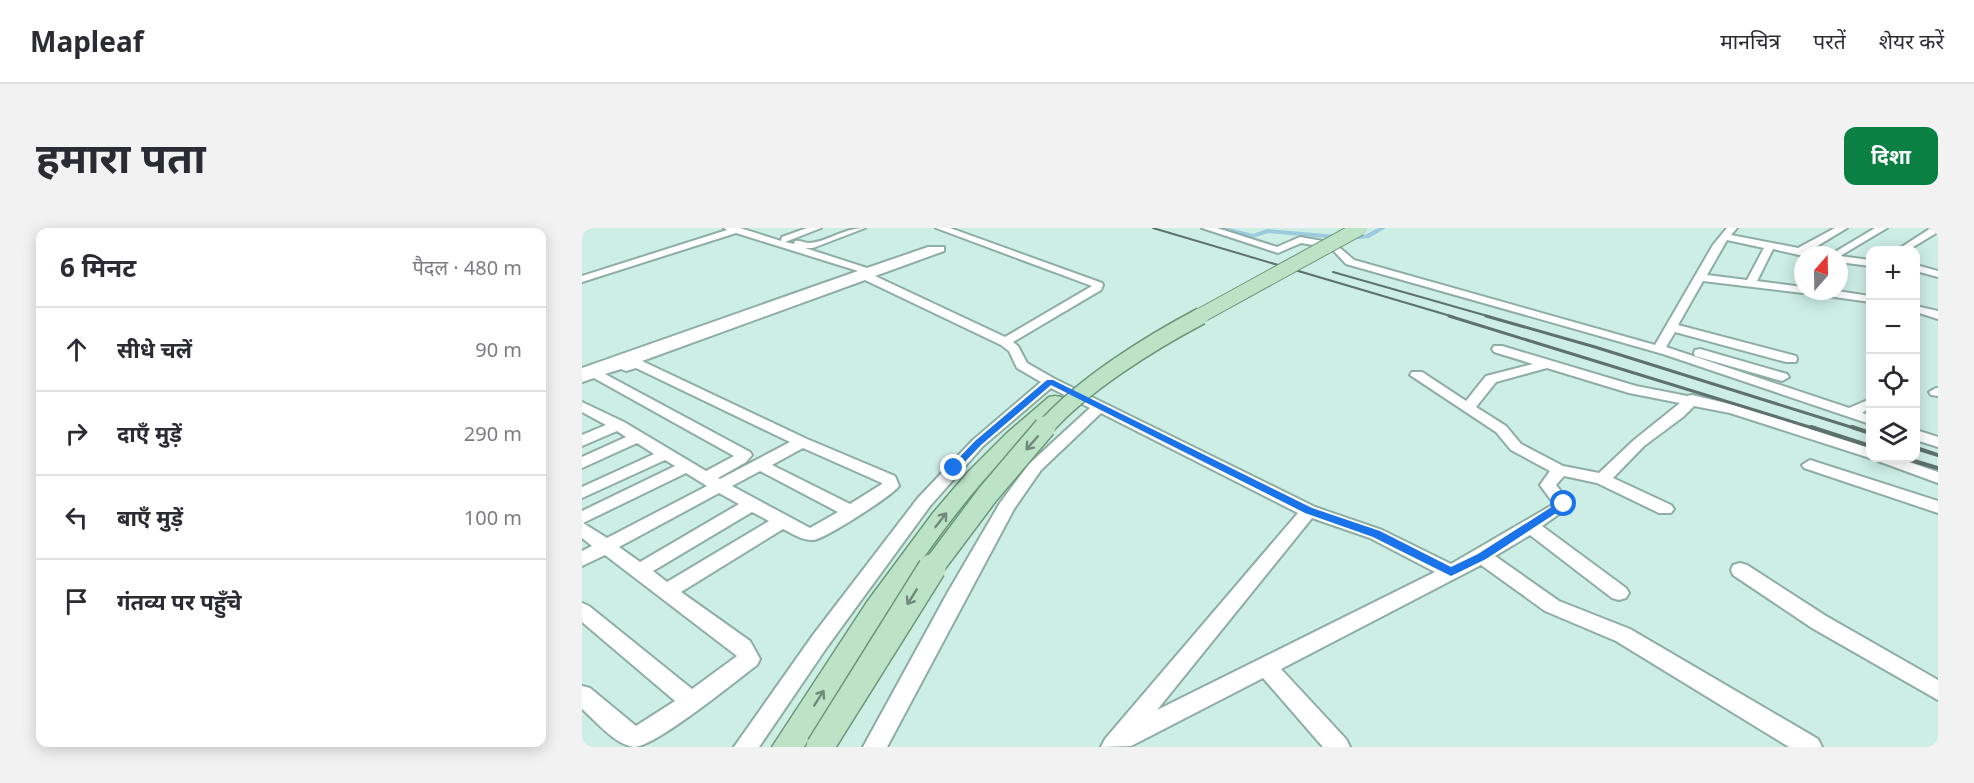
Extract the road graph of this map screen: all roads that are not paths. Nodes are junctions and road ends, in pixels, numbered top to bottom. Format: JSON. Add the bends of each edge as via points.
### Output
{"nodes":[{"id":1,"x":794,"y":228,"type":"edge"},
{"id":2,"x":816,"y":228,"type":"edge"},
{"id":3,"x":835,"y":228,"type":"edge"},
{"id":4,"x":860,"y":228,"type":"edge"},
{"id":5,"x":941,"y":228,"type":"edge"},
{"id":6,"x":1207,"y":228,"type":"edge"},
{"id":7,"x":1344,"y":228,"type":"edge"},
{"id":8,"x":1360,"y":228,"type":"edge"},
{"id":9,"x":1842,"y":228,"type":"edge"},
{"id":10,"x":1882,"y":228,"type":"edge"},
{"id":11,"x":737,"y":229,"type":"edge"},
{"id":12,"x":1937,"y":230,"type":"edge"},
{"id":13,"x":1729,"y":233,"type":"edge"},
{"id":14,"x":767,"y":237,"type":"junction"},
{"id":15,"x":970,"y":239,"type":"junction"},
{"id":16,"x":789,"y":242,"type":"junction"},
{"id":17,"x":1770,"y":246,"type":"junction"},
{"id":18,"x":1810,"y":246,"type":"edge"},
{"id":19,"x":1909,"y":246,"type":"edge"},
{"id":20,"x":1848,"y":248,"type":"edge"},
{"id":21,"x":1794,"y":251,"type":"edge"},
{"id":22,"x":1848,"y":260,"type":"edge"},
{"id":23,"x":1866,"y":262,"type":"edge"},
{"id":24,"x":1920,"y":269,"type":"edge"},
{"id":25,"x":1938,"y":274,"type":"edge"},
{"id":26,"x":865,"y":275,"type":"junction"},
{"id":27,"x":1700,"y":277,"type":"junction"},
{"id":28,"x":582,"y":279,"type":"edge"},
{"id":29,"x":1751,"y":283,"type":"junction"},
{"id":30,"x":1794,"y":286,"type":"edge"},
{"id":31,"x":1848,"y":295,"type":"edge"},
{"id":32,"x":1866,"y":298,"type":"edge"},
{"id":33,"x":1920,"y":310,"type":"edge"},
{"id":34,"x":1938,"y":315,"type":"edge"},
{"id":35,"x":1671,"y":327,"type":"junction"},
{"id":36,"x":1005,"y":342,"type":"junction"},
{"id":37,"x":1661,"y":347,"type":"junction"},
{"id":38,"x":1498,"y":349,"type":"dead end"},
{"id":39,"x":1791,"y":359,"type":"dead end"},
{"id":40,"x":582,"y":361,"type":"edge"},
{"id":41,"x":1546,"y":363,"type":"junction"},
{"id":42,"x":582,"y":372,"type":"edge"},
{"id":43,"x":598,"y":372,"type":"junction"},
{"id":44,"x":1417,"y":375,"type":"dead end"},
{"id":45,"x":582,"y":378,"type":"edge"},
{"id":46,"x":1782,"y":378,"type":"dead end"},
{"id":47,"x":1050,"y":382,"type":"junction"},
{"id":48,"x":582,"y":384,"type":"edge"},
{"id":49,"x":1692,"y":399,"type":"junction"},
{"id":50,"x":1866,"y":405,"type":"edge"},
{"id":51,"x":582,"y":406,"type":"edge"},
{"id":52,"x":1099,"y":407,"type":"junction"},
{"id":53,"x":1468,"y":408,"type":"junction"},
{"id":54,"x":1851,"y":413,"type":"junction"},
{"id":55,"x":597,"y":414,"type":"junction"},
{"id":56,"x":1866,"y":419,"type":"edge"},
{"id":57,"x":582,"y":420,"type":"edge"},
{"id":58,"x":619,"y":425,"type":"junction"},
{"id":59,"x":1920,"y":436,"type":"edge"},
{"id":60,"x":638,"y":437,"type":"junction"},
{"id":61,"x":582,"y":441,"type":"edge"},
{"id":62,"x":802,"y":442,"type":"junction"},
{"id":63,"x":1938,"y":442,"type":"edge"},
{"id":64,"x":1866,"y":452,"type":"edge"},
{"id":65,"x":666,"y":454,"type":"junction"},
{"id":66,"x":1895,"y":462,"type":"edge"},
{"id":67,"x":582,"y":463,"type":"edge"},
{"id":68,"x":760,"y":465,"type":"junction"},
{"id":69,"x":1810,"y":465,"type":"dead end"},
{"id":70,"x":685,"y":467,"type":"junction"},
{"id":71,"x":1558,"y":470,"type":"junction"},
{"id":72,"x":1938,"y":477,"type":"edge"},
{"id":73,"x":1602,"y":479,"type":"junction"},
{"id":74,"x":712,"y":482,"type":"junction"},
{"id":75,"x":582,"y":493,"type":"edge"},
{"id":76,"x":752,"y":504,"type":"junction"},
{"id":77,"x":1938,"y":507,"type":"edge"},
{"id":78,"x":1665,"y":509,"type":"dead end"},
{"id":79,"x":1309,"y":510,"type":"junction"},
{"id":80,"x":851,"y":512,"type":"junction"},
{"id":81,"x":582,"y":518,"type":"edge"},
{"id":82,"x":783,"y":521,"type":"junction"},
{"id":83,"x":1530,"y":526,"type":"junction"},
{"id":84,"x":582,"y":529,"type":"edge"},
{"id":85,"x":606,"y":546,"type":"junction"},
{"id":86,"x":1482,"y":556,"type":"junction"},
{"id":87,"x":582,"y":559,"type":"edge"},
{"id":88,"x":1740,"y":570,"type":"dead end"},
{"id":89,"x":639,"y":571,"type":"junction"},
{"id":90,"x":1451,"y":572,"type":"junction"},
{"id":91,"x":667,"y":591,"type":"junction"},
{"id":92,"x":1619,"y":592,"type":"dead end"},
{"id":93,"x":582,"y":611,"type":"edge"},
{"id":94,"x":1266,"y":667,"type":"junction"},
{"id":95,"x":1938,"y":691,"type":"edge"},
{"id":96,"x":582,"y":695,"type":"edge"},
{"id":97,"x":692,"y":702,"type":"junction"},
{"id":98,"x":1115,"y":745,"type":"edge"},
{"id":99,"x":746,"y":747,"type":"edge"},
{"id":100,"x":787,"y":747,"type":"edge"},
{"id":101,"x":820,"y":747,"type":"edge"},
{"id":102,"x":875,"y":747,"type":"edge"},
{"id":103,"x":1338,"y":747,"type":"edge"},
{"id":104,"x":1810,"y":747,"type":"edge"}],
"edges":[{"from":1,"to":14,"type":"street"},
{"from":2,"to":16,"type":"street"},
{"from":3,"to":16,"type":"street"},
{"from":4,"to":16,"type":"street","via":[[810,246]]},
{"from":5,"to":15,"type":"street"},
{"from":6,"to":37,"type":"street","via":[[1278,250],[1300,240],[1334,246],[1350,262]]},
{"from":100,"to":7,"type":"main road","one_way":true,"via":[[886,595],[993,455],[1117,353]]},
{"from":8,"to":101,"type":"main road","one_way":true,"bridge":true,"via":[[1169,333],[1086,390],[1049,423],[988,494],[920,585]]},
{"from":9,"to":18,"type":"street"},
{"from":10,"to":20,"type":"street"},
{"from":11,"to":14,"type":"street"},
{"from":11,"to":28,"type":"street"},
{"from":12,"to":19,"type":"street"},
{"from":13,"to":17,"type":"street"},
{"from":13,"to":27,"type":"street"},
{"from":14,"to":16,"type":"street"},
{"from":15,"to":26,"type":"street"},
{"from":15,"to":36,"type":"street","via":[[1098,285]]},
{"from":16,"to":26,"type":"street","via":[[858,266]]},
{"from":17,"to":21,"type":"street"},
{"from":17,"to":29,"type":"street"},
{"from":22,"to":23,"type":"street"},
{"from":24,"to":25,"type":"street"},
{"from":26,"to":36,"type":"street"},
{"from":26,"to":43,"type":"street"},
{"from":26,"to":45,"type":"street"},
{"from":27,"to":29,"type":"street"},
{"from":27,"to":35,"type":"street"},
{"from":29,"to":30,"type":"street"},
{"from":31,"to":32,"type":"street"},
{"from":33,"to":34,"type":"street"},
{"from":35,"to":37,"type":"street"},
{"from":35,"to":39,"type":"street"},
{"from":36,"to":47,"type":"street","via":[[1014,349],[1022,365]]},
{"from":37,"to":46,"type":"street"},
{"from":37,"to":54,"type":"street"},
{"from":38,"to":41,"type":"street"},
{"from":40,"to":43,"type":"street"},
{"from":41,"to":49,"type":"street","via":[[1634,390]]},
{"from":41,"to":53,"type":"street","via":[[1491,379]]},
{"from":42,"to":43,"type":"street"},
{"from":43,"to":48,"type":"street"},
{"from":43,"to":62,"type":"street","via":[[637,363]]},
{"from":43,"to":74,"type":"street","via":[[744,455]]},
{"from":44,"to":53,"type":"street"},
{"from":47,"to":52,"type":"street"},
{"from":47,"to":99,"type":"street","via":[[978,443],[924,502]]},
{"from":49,"to":64,"type":"street","via":[[1752,414]]},
{"from":49,"to":73,"type":"street"},
{"from":50,"to":54,"type":"street"},
{"from":51,"to":55,"type":"street"},
{"from":52,"to":79,"type":"street"},
{"from":52,"to":102,"type":"street","via":[[1035,467],[1006,507]]},
{"from":53,"to":71,"type":"street","via":[[1500,429],[1516,447]]},
{"from":54,"to":56,"type":"street"},
{"from":55,"to":57,"type":"street"},
{"from":55,"to":58,"type":"street"},
{"from":58,"to":60,"type":"street"},
{"from":58,"to":61,"type":"street"},
{"from":59,"to":63,"type":"street"},
{"from":60,"to":65,"type":"street"},
{"from":60,"to":67,"type":"street"},
{"from":62,"to":68,"type":"street"},
{"from":62,"to":80,"type":"street","via":[[891,483],[888,489]]},
{"from":65,"to":70,"type":"street"},
{"from":65,"to":75,"type":"street"},
{"from":66,"to":72,"type":"street"},
{"from":68,"to":74,"type":"street"},
{"from":68,"to":80,"type":"street"},
{"from":69,"to":77,"type":"street"},
{"from":70,"to":74,"type":"street"},
{"from":70,"to":81,"type":"street"},
{"from":71,"to":73,"type":"street"},
{"from":71,"to":83,"type":"street","via":[[1548,485],[1564,504]]},
{"from":73,"to":78,"type":"street"},
{"from":74,"to":76,"type":"street"},
{"from":74,"to":85,"type":"street"},
{"from":76,"to":82,"type":"street"},
{"from":76,"to":89,"type":"street"},
{"from":79,"to":90,"type":"street","via":[[1386,538]]},
{"from":79,"to":98,"type":"street"},
{"from":80,"to":82,"type":"street","via":[[813,534]]},
{"from":82,"to":91,"type":"street"},
{"from":83,"to":86,"type":"street"},
{"from":83,"to":92,"type":"street"},
{"from":84,"to":85,"type":"street"},
{"from":85,"to":87,"type":"street"},
{"from":85,"to":89,"type":"street"},
{"from":86,"to":90,"type":"street"},
{"from":86,"to":104,"type":"street","via":[[1552,606],[1623,635]]},
{"from":88,"to":95,"type":"street","via":[[1819,622]]},
{"from":89,"to":91,"type":"street"},
{"from":90,"to":94,"type":"street"},
{"from":91,"to":97,"type":"street","via":[[748,654],[746,663]]},
{"from":93,"to":97,"type":"street"},
{"from":94,"to":98,"type":"street"},
{"from":94,"to":103,"type":"street"},
{"from":96,"to":97,"type":"street","via":[[632,737],[653,730]]}]}
